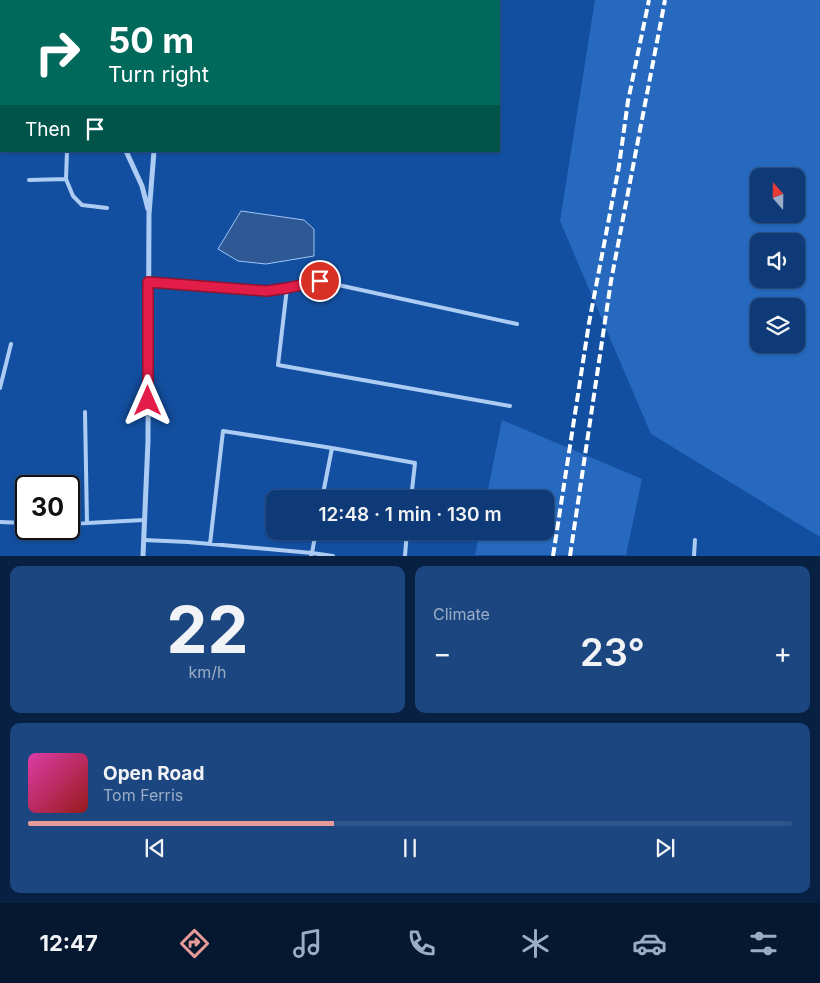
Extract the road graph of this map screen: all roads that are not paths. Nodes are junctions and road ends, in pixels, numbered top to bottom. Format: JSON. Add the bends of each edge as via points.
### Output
{"nodes":[{"id":1,"x":67,"y":152,"type":"edge"},
{"id":2,"x":126,"y":152,"type":"edge"},
{"id":3,"x":154,"y":152,"type":"edge"},
{"id":4,"x":66,"y":179,"type":"junction"},
{"id":5,"x":29,"y":180,"type":"dead end"},
{"id":6,"x":107,"y":208,"type":"dead end"},
{"id":7,"x":149,"y":214,"type":"junction"},
{"id":8,"x":148,"y":282,"type":"junction"},
{"id":9,"x":287,"y":288,"type":"junction"},
{"id":10,"x":517,"y":324,"type":"dead end"},
{"id":11,"x":11,"y":344,"type":"dead end"},
{"id":12,"x":0,"y":388,"type":"edge"},
{"id":13,"x":510,"y":406,"type":"dead end"},
{"id":14,"x":85,"y":412,"type":"dead end"},
{"id":15,"x":332,"y":448,"type":"junction"},
{"id":16,"x":324,"y":490,"type":"edge"},
{"id":17,"x":412,"y":490,"type":"edge"},
{"id":18,"x":144,"y":520,"type":"junction"},
{"id":19,"x":0,"y":522,"type":"edge"},
{"id":20,"x":15,"y":523,"type":"edge"},
{"id":21,"x":80,"y":523,"type":"edge"},
{"id":22,"x":87,"y":523,"type":"junction"},
{"id":23,"x":144,"y":540,"type":"junction"},
{"id":24,"x":314,"y":540,"type":"edge"},
{"id":25,"x":406,"y":540,"type":"edge"},
{"id":26,"x":695,"y":540,"type":"dead end"},
{"id":27,"x":210,"y":544,"type":"junction"},
{"id":28,"x":312,"y":554,"type":"edge"},
{"id":29,"x":143,"y":556,"type":"edge"},
{"id":30,"x":333,"y":556,"type":"edge"},
{"id":31,"x":405,"y":556,"type":"edge"},
{"id":32,"x":694,"y":556,"type":"edge"}],
"edges":[{"from":1,"to":4,"type":"lane"},
{"from":2,"to":7,"type":"street","via":[[142,186]]},
{"from":3,"to":7,"type":"street"},
{"from":4,"to":5,"type":"lane"},
{"from":4,"to":6,"type":"lane","via":[[82,205]]},
{"from":7,"to":8,"type":"street"},
{"from":8,"to":9,"type":"lane","via":[[267,291]]},
{"from":8,"to":18,"type":"street","via":[[148,441]]},
{"from":9,"to":10,"type":"lane","via":[[320,281]]},
{"from":9,"to":13,"type":"lane","via":[[278,364]]},
{"from":11,"to":12,"type":"lane"},
{"from":14,"to":22,"type":"lane"},
{"from":15,"to":16,"type":"lane"},
{"from":15,"to":17,"type":"lane","via":[[415,463]]},
{"from":15,"to":27,"type":"lane","via":[[223,431]]},
{"from":18,"to":22,"type":"lane"},
{"from":18,"to":23,"type":"street"},
{"from":19,"to":20,"type":"lane"},
{"from":21,"to":22,"type":"lane"},
{"from":23,"to":27,"type":"lane"},
{"from":23,"to":29,"type":"street"},
{"from":24,"to":28,"type":"lane"},
{"from":25,"to":31,"type":"lane"},
{"from":26,"to":32,"type":"lane"},
{"from":27,"to":28,"type":"lane"},
{"from":28,"to":30,"type":"lane"}]}
